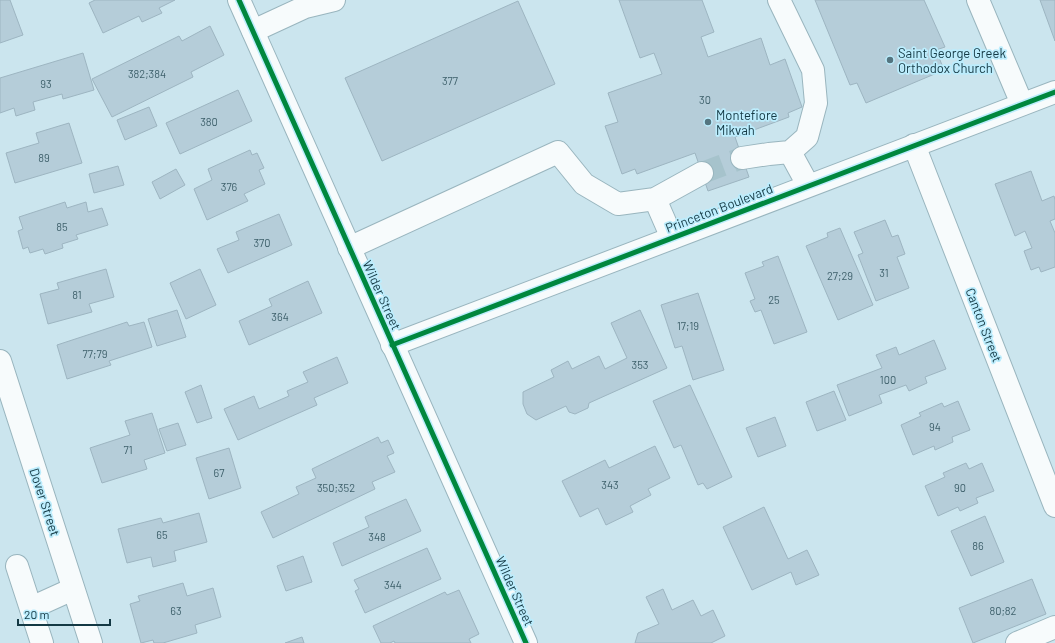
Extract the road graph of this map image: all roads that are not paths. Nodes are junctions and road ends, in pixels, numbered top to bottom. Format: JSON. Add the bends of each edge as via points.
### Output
{"nodes":[{"id":1,"x":240,"y":0,"type":"edge"},
{"id":2,"x":334,"y":0,"type":"edge"},
{"id":3,"x":779,"y":0,"type":"edge"},
{"id":4,"x":978,"y":0,"type":"edge"},
{"id":5,"x":253,"y":30,"type":"junction"},
{"id":6,"x":1055,"y":92,"type":"edge"},
{"id":7,"x":1022,"y":104,"type":"junction"},
{"id":8,"x":914,"y":145,"type":"junction"},
{"id":9,"x":790,"y":152,"type":"junction"},
{"id":10,"x":742,"y":158,"type":"tunnel mouth"},
{"id":11,"x":702,"y":173,"type":"tunnel mouth"},
{"id":12,"x":808,"y":185,"type":"junction"},
{"id":13,"x":655,"y":199,"type":"junction"},
{"id":14,"x":672,"y":238,"type":"junction"},
{"id":15,"x":349,"y":248,"type":"junction"},
{"id":16,"x":392,"y":345,"type":"junction"},
{"id":17,"x":0,"y":361,"type":"edge"},
{"id":18,"x":1055,"y":506,"type":"edge"},
{"id":19,"x":17,"y":566,"type":"dead end"},
{"id":20,"x":74,"y":589,"type":"junction"},
{"id":21,"x":31,"y":608,"type":"junction"},
{"id":22,"x":1055,"y":627,"type":"edge"},
{"id":23,"x":42,"y":643,"type":"edge"},
{"id":24,"x":91,"y":643,"type":"edge"},
{"id":25,"x":526,"y":643,"type":"edge"},
{"id":26,"x":1017,"y":643,"type":"edge"}],
"edges":[{"from":1,"to":5,"type":"street","name":"Wilder Street"},
{"from":2,"to":5,"type":"street","via":[[305,7]]},
{"from":3,"to":9,"type":"street","via":[[813,70],[816,103],[807,137]]},
{"from":4,"to":7,"type":"street"},
{"from":5,"to":15,"type":"street","name":"Wilder Street"},
{"from":6,"to":7,"type":"street","name":"Princeton Boulevard"},
{"from":7,"to":8,"type":"street","name":"Princeton Boulevard"},
{"from":8,"to":12,"type":"street","name":"Princeton Boulevard"},
{"from":8,"to":18,"type":"street","name":"Canton Street"},
{"from":9,"to":10,"type":"street"},
{"from":9,"to":12,"type":"street"},
{"from":11,"to":13,"type":"street"},
{"from":12,"to":14,"type":"street","name":"Princeton Boulevard"},
{"from":13,"to":14,"type":"street"},
{"from":13,"to":15,"type":"street","via":[[618,204],[584,184],[558,152]]},
{"from":14,"to":16,"type":"street","name":"Princeton Boulevard"},
{"from":15,"to":16,"type":"street","name":"Wilder Street"},
{"from":16,"to":25,"type":"street","name":"Wilder Street"},
{"from":17,"to":20,"type":"street","name":"Dover Street"},
{"from":19,"to":21,"type":"street"},
{"from":20,"to":21,"type":"street"},
{"from":20,"to":24,"type":"street","name":"Dover Street"},
{"from":21,"to":23,"type":"street"},
{"from":22,"to":26,"type":"street"}]}
